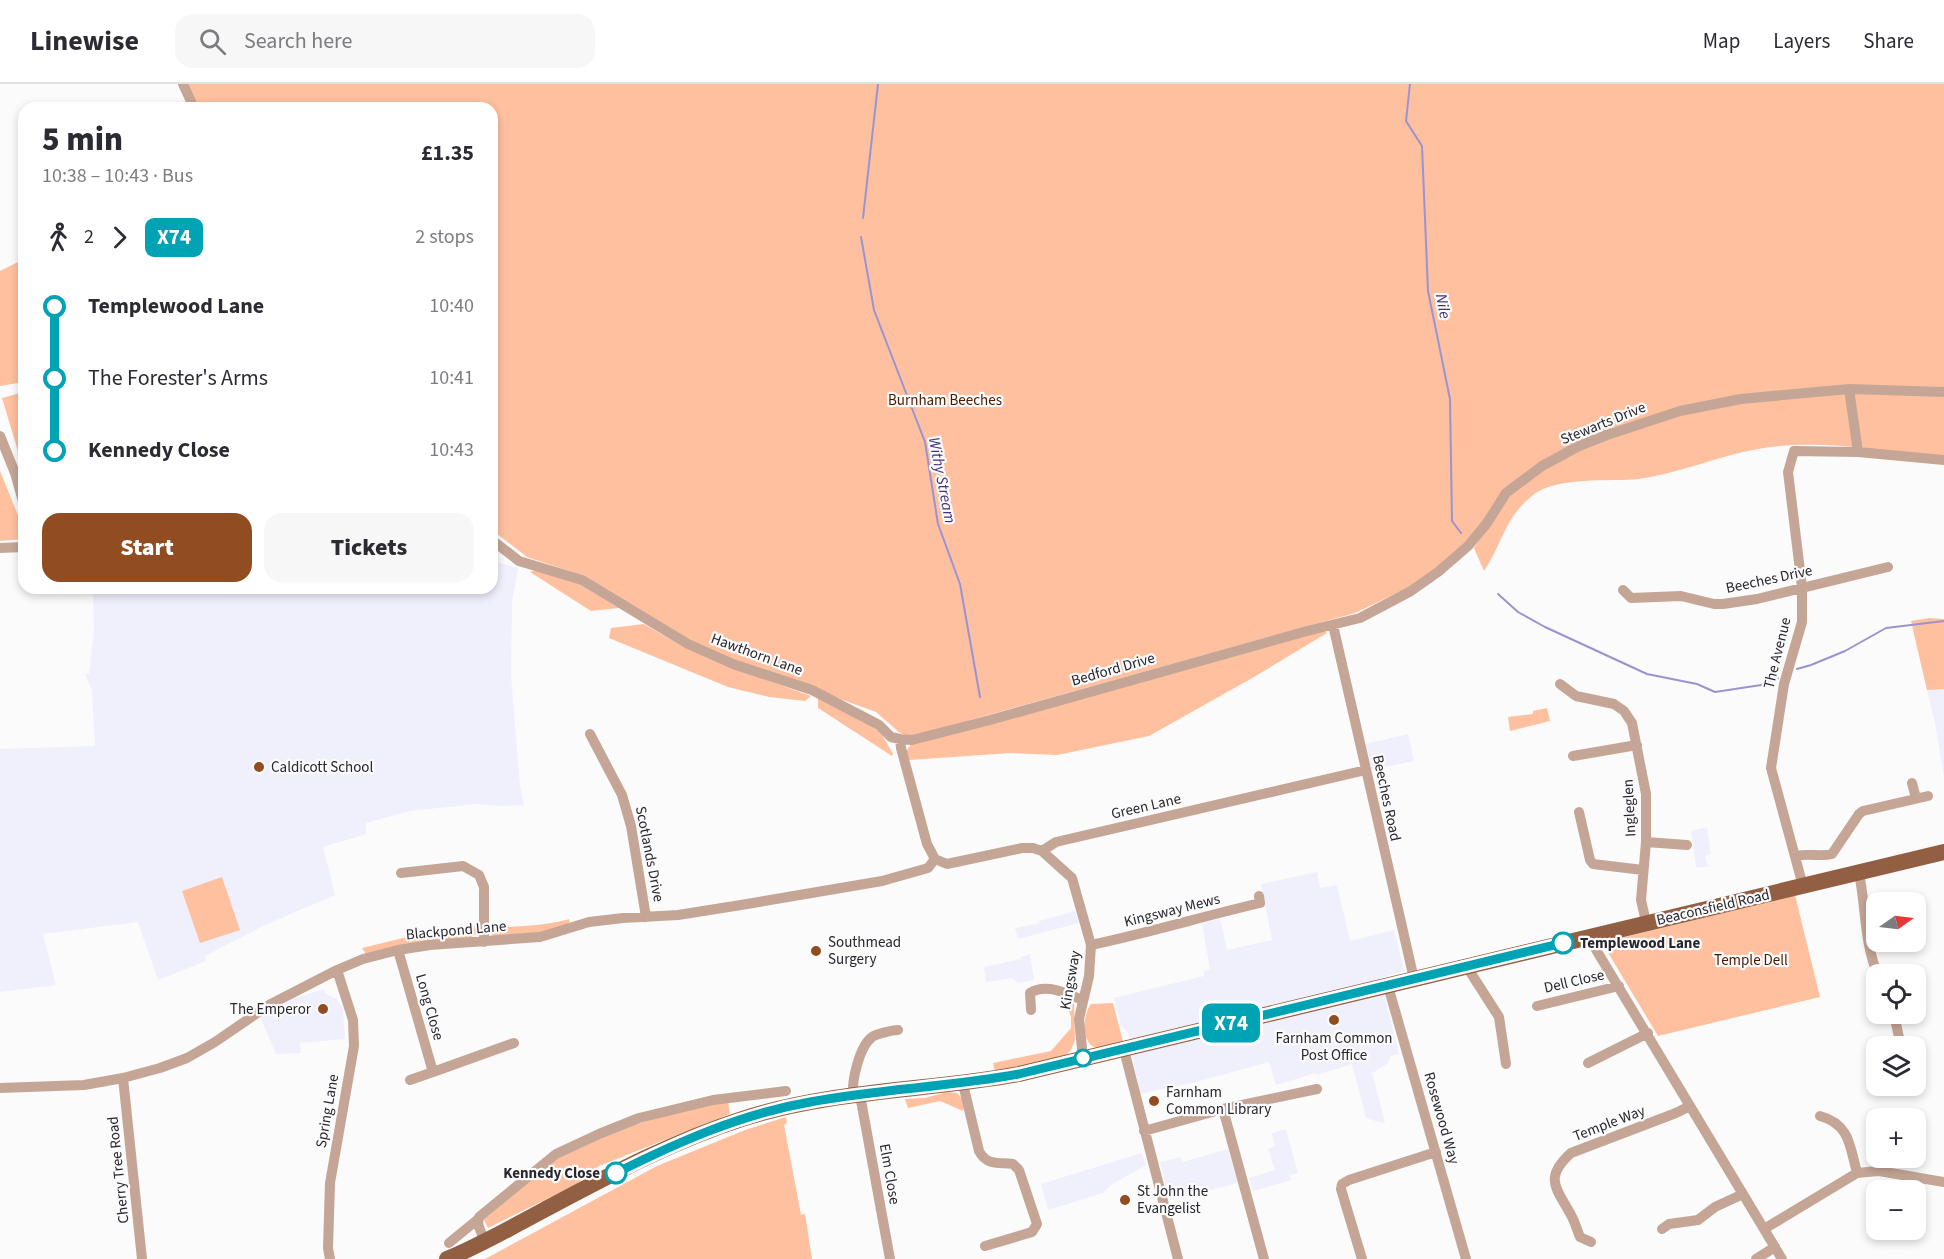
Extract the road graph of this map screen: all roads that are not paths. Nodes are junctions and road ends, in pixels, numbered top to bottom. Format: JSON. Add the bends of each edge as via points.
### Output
{"nodes":[{"id":1,"x":183,"y":84,"type":"edge"},
{"id":2,"x":191,"y":102,"type":"edge"},
{"id":3,"x":1850,"y":389,"type":"junction"},
{"id":4,"x":1944,"y":392,"type":"edge"},
{"id":5,"x":0,"y":435,"type":"edge"},
{"id":6,"x":1858,"y":452,"type":"junction"},
{"id":7,"x":1944,"y":460,"type":"edge"},
{"id":8,"x":18,"y":484,"type":"edge"},
{"id":9,"x":18,"y":547,"type":"edge"},
{"id":10,"x":498,"y":547,"type":"edge"},
{"id":11,"x":0,"y":548,"type":"edge"},
{"id":12,"x":1887,"y":567,"type":"dead end"},
{"id":13,"x":1802,"y":587,"type":"junction"},
{"id":14,"x":1623,"y":590,"type":"dead end"},
{"id":15,"x":1332,"y":625,"type":"junction"},
{"id":16,"x":1560,"y":684,"type":"dead end"},
{"id":17,"x":590,"y":734,"type":"dead end"},
{"id":18,"x":900,"y":739,"type":"junction"},
{"id":19,"x":1637,"y":745,"type":"junction"},
{"id":20,"x":1573,"y":756,"type":"dead end"},
{"id":21,"x":1366,"y":770,"type":"junction"},
{"id":22,"x":1912,"y":783,"type":"dead end"},
{"id":23,"x":1578,"y":812,"type":"dead end"},
{"id":24,"x":1646,"y":842,"type":"junction"},
{"id":25,"x":1687,"y":845,"type":"dead end"},
{"id":26,"x":1042,"y":851,"type":"junction"},
{"id":27,"x":1944,"y":852,"type":"edge"},
{"id":28,"x":1796,"y":856,"type":"junction"},
{"id":29,"x":934,"y":860,"type":"junction"},
{"id":30,"x":1643,"y":870,"type":"junction"},
{"id":31,"x":401,"y":873,"type":"dead end"},
{"id":32,"x":1859,"y":873,"type":"junction"},
{"id":33,"x":1803,"y":886,"type":"junction"},
{"id":34,"x":1261,"y":904,"type":"dead end"},
{"id":35,"x":646,"y":917,"type":"junction"},
{"id":36,"x":1646,"y":922,"type":"junction"},
{"id":37,"x":1591,"y":936,"type":"junction"},
{"id":38,"x":484,"y":942,"type":"junction"},
{"id":39,"x":1091,"y":945,"type":"junction"},
{"id":40,"x":398,"y":950,"type":"junction"},
{"id":41,"x":1875,"y":964,"type":"edge"},
{"id":42,"x":1467,"y":967,"type":"junction"},
{"id":43,"x":338,"y":970,"type":"junction"},
{"id":44,"x":1414,"y":979,"type":"junction"},
{"id":45,"x":1388,"y":986,"type":"junction"},
{"id":46,"x":1619,"y":986,"type":"junction"},
{"id":47,"x":1082,"y":1000,"type":"junction"},
{"id":48,"x":1537,"y":1006,"type":"dead end"},
{"id":49,"x":1031,"y":1010,"type":"dead end"},
{"id":50,"x":898,"y":1030,"type":"dead end"},
{"id":51,"x":1648,"y":1034,"type":"junction"},
{"id":52,"x":514,"y":1042,"type":"dead end"},
{"id":53,"x":1124,"y":1050,"type":"junction"},
{"id":54,"x":1083,"y":1058,"type":"junction"},
{"id":55,"x":1588,"y":1063,"type":"dead end"},
{"id":56,"x":1506,"y":1064,"type":"dead end"},
{"id":57,"x":434,"y":1072,"type":"junction"},
{"id":58,"x":123,"y":1078,"type":"junction"},
{"id":59,"x":410,"y":1080,"type":"dead end"},
{"id":60,"x":963,"y":1084,"type":"junction"},
{"id":61,"x":0,"y":1088,"type":"edge"},
{"id":62,"x":1317,"y":1089,"type":"dead end"},
{"id":63,"x":786,"y":1091,"type":"dead end"},
{"id":64,"x":857,"y":1095,"type":"junction"},
{"id":65,"x":738,"y":1097,"type":"junction"},
{"id":66,"x":1690,"y":1106,"type":"junction"},
{"id":67,"x":1223,"y":1109,"type":"junction"},
{"id":68,"x":1820,"y":1116,"type":"dead end"},
{"id":69,"x":743,"y":1119,"type":"junction"},
{"id":70,"x":1144,"y":1131,"type":"junction"},
{"id":71,"x":1436,"y":1152,"type":"junction"},
{"id":72,"x":1857,"y":1173,"type":"junction"},
{"id":73,"x":1944,"y":1182,"type":"edge"},
{"id":74,"x":1743,"y":1194,"type":"junction"},
{"id":75,"x":477,"y":1220,"type":"junction"},
{"id":76,"x":1662,"y":1229,"type":"dead end"},
{"id":77,"x":1764,"y":1229,"type":"junction"},
{"id":78,"x":485,"y":1242,"type":"junction"},
{"id":79,"x":1582,"y":1242,"type":"dead end"},
{"id":80,"x":985,"y":1246,"type":"dead end"},
{"id":81,"x":1775,"y":1247,"type":"junction"},
{"id":82,"x":448,"y":1251,"type":"edge"},
{"id":83,"x":329,"y":1254,"type":"edge"},
{"id":84,"x":142,"y":1259,"type":"edge"},
{"id":85,"x":890,"y":1259,"type":"edge"},
{"id":86,"x":1178,"y":1259,"type":"edge"},
{"id":87,"x":1264,"y":1259,"type":"edge"},
{"id":88,"x":1362,"y":1259,"type":"edge"},
{"id":89,"x":1466,"y":1259,"type":"edge"},
{"id":90,"x":1756,"y":1259,"type":"edge"},
{"id":91,"x":1782,"y":1259,"type":"edge"}],
"edges":[{"from":1,"to":2,"type":"street"},
{"from":3,"to":4,"type":"street","name":"Stewarts Drive"},
{"from":3,"to":6,"type":"street"},
{"from":3,"to":15,"type":"street","name":"Stewarts Drive","via":[[1741,399],[1680,411],[1579,446],[1542,466],[1506,493],[1468,546],[1438,572],[1360,618]]},
{"from":5,"to":8,"type":"street"},
{"from":6,"to":7,"type":"street","name":"The Avenue"},
{"from":6,"to":13,"type":"street","name":"The Avenue","via":[[1794,451],[1788,472]]},
{"from":9,"to":11,"type":"street"},
{"from":10,"to":18,"type":"street","name":"Hawthorn Lane","via":[[519,561],[582,580],[688,644],[733,664],[812,690]]},
{"from":12,"to":13,"type":"street","name":"Beeches Drive"},
{"from":13,"to":14,"type":"street","name":"Beeches Drive","via":[[1723,604],[1681,596],[1631,598]]},
{"from":13,"to":28,"type":"street","name":"The Avenue","via":[[1802,622],[1784,684],[1771,768]]},
{"from":15,"to":18,"type":"street","name":"Bedford Drive","via":[[990,720],[912,740]]},
{"from":15,"to":21,"type":"street","name":"Beeches Road"},
{"from":16,"to":19,"type":"street","name":"Ingleglen","via":[[1576,696],[1614,704],[1624,711],[1632,723]]},
{"from":17,"to":35,"type":"street","name":"Scotlands Drive","via":[[622,795]]},
{"from":18,"to":29,"type":"street"},
{"from":19,"to":20,"type":"street"},
{"from":19,"to":24,"type":"street","name":"Ingleglen","via":[[1646,794]]},
{"from":21,"to":26,"type":"street","name":"Green Lane","via":[[1056,842]]},
{"from":21,"to":44,"type":"street","name":"Beeches Road"},
{"from":22,"to":28,"type":"street","via":[[1922,797],[1863,811],[1832,854]]},
{"from":23,"to":30,"type":"street","via":[[1593,864]]},
{"from":24,"to":25,"type":"street"},
{"from":24,"to":30,"type":"street","name":"Ingleglen"},
{"from":26,"to":29,"type":"street","name":"Green Lane","via":[[1022,848],[947,864]]},
{"from":26,"to":39,"type":"street","name":"Kingsway","via":[[1072,878]]},
{"from":27,"to":32,"type":"main road","name":"Beaconsfield Road"},
{"from":28,"to":33,"type":"street","name":"The Avenue"},
{"from":29,"to":35,"type":"street","name":"Blackpond Lane","via":[[928,868],[882,881]]},
{"from":30,"to":36,"type":"street","name":"Ingleglen","via":[[1641,900]]},
{"from":31,"to":38,"type":"street","via":[[463,866],[479,875],[484,888]]},
{"from":32,"to":33,"type":"main road","name":"Beaconsfield Road"},
{"from":32,"to":41,"type":"street"},
{"from":33,"to":36,"type":"main road","name":"Beaconsfield Road"},
{"from":34,"to":39,"type":"street","name":"Kingsway Mews"},
{"from":35,"to":38,"type":"street","name":"Blackpond Lane","via":[[590,922],[540,937]]},
{"from":36,"to":37,"type":"main road","name":"Beaconsfield Road"},
{"from":37,"to":42,"type":"main road","name":"Beaconsfield Road"},
{"from":37,"to":46,"type":"street"},
{"from":38,"to":40,"type":"street","name":"Blackpond Lane"},
{"from":39,"to":47,"type":"street","name":"Kingsway","via":[[1089,976]]},
{"from":40,"to":43,"type":"street","name":"Blackpond Lane"},
{"from":40,"to":57,"type":"street","name":"Long Close"},
{"from":42,"to":44,"type":"main road","name":"Beaconsfield Road"},
{"from":42,"to":56,"type":"street","via":[[1499,1017]]},
{"from":43,"to":58,"type":"street","name":"Blackpond Lane","via":[[269,1005],[187,1058]]},
{"from":43,"to":83,"type":"street","name":"Spring Lane","via":[[353,1020],[354,1046],[330,1183]]},
{"from":44,"to":45,"type":"main road","name":"Beaconsfield Road"},
{"from":45,"to":53,"type":"main road","name":"Beaconsfield Road"},
{"from":45,"to":71,"type":"street","name":"Rosewood Way"},
{"from":46,"to":48,"type":"street","name":"Dell Close"},
{"from":46,"to":51,"type":"street"},
{"from":47,"to":49,"type":"street","via":[[1065,992],[1034,991],[1030,993]]},
{"from":47,"to":54,"type":"street","name":"Kingsway","via":[[1079,1019]]},
{"from":50,"to":64,"type":"street","via":[[873,1036],[867,1043],[853,1075]]},
{"from":51,"to":55,"type":"street"},
{"from":51,"to":66,"type":"street"},
{"from":52,"to":57,"type":"street"},
{"from":53,"to":54,"type":"main road","name":"Beaconsfield Road"},
{"from":53,"to":70,"type":"street"},
{"from":54,"to":60,"type":"main road","name":"Beaconsfield Road"},
{"from":57,"to":59,"type":"street"},
{"from":58,"to":61,"type":"street","name":"Blackpond Lane","via":[[84,1085]]},
{"from":58,"to":84,"type":"street","name":"Cherry Tree Road"},
{"from":60,"to":64,"type":"main road","name":"Beaconsfield Road"},
{"from":60,"to":80,"type":"street","via":[[983,1160],[1013,1164],[1019,1170],[1036,1224],[1032,1232]]},
{"from":62,"to":67,"type":"street"},
{"from":63,"to":65,"type":"street"},
{"from":64,"to":69,"type":"main road","name":"Beaconsfield Road","via":[[809,1102]]},
{"from":64,"to":85,"type":"street","name":"Elm Close"},
{"from":65,"to":69,"type":"street"},
{"from":65,"to":75,"type":"street","via":[[639,1118],[568,1147]]},
{"from":66,"to":74,"type":"street"},
{"from":66,"to":79,"type":"street","name":"Temple Way","via":[[1570,1153],[1564,1159],[1555,1177],[1557,1193]]},
{"from":67,"to":70,"type":"street"},
{"from":67,"to":87,"type":"street"},
{"from":68,"to":72,"type":"street","via":[[1835,1121],[1842,1129]]},
{"from":69,"to":78,"type":"main road","name":"Beaconsfield Road","via":[[655,1153]]},
{"from":70,"to":86,"type":"street"},
{"from":71,"to":88,"type":"street","via":[[1342,1184]]},
{"from":71,"to":89,"type":"street","name":"Rosewood Way"},
{"from":72,"to":73,"type":"street","via":[[1879,1171]]},
{"from":72,"to":77,"type":"street"},
{"from":74,"to":76,"type":"street","via":[[1714,1207],[1698,1220],[1669,1224]]},
{"from":74,"to":77,"type":"street"},
{"from":75,"to":78,"type":"street"},
{"from":75,"to":82,"type":"street"},
{"from":77,"to":81,"type":"street"},
{"from":78,"to":82,"type":"main road","name":"Beaconsfield Road"},
{"from":81,"to":90,"type":"street"},
{"from":81,"to":91,"type":"street"}]}
